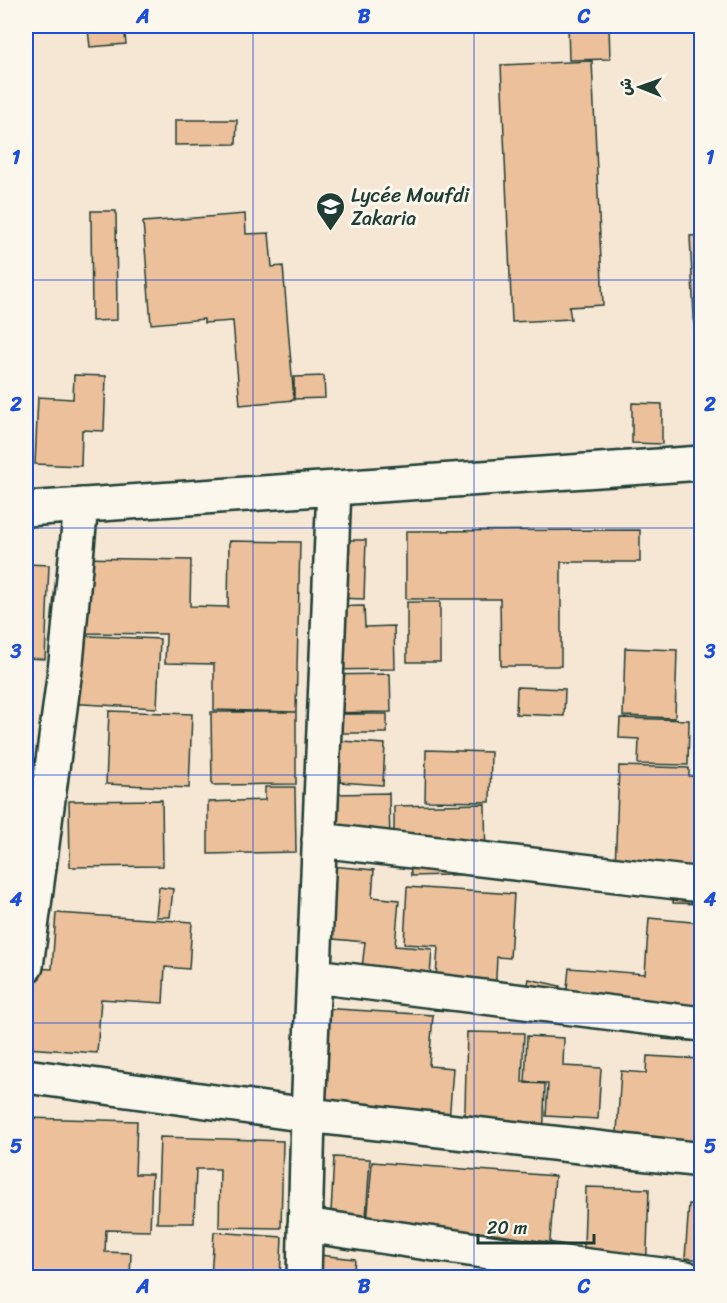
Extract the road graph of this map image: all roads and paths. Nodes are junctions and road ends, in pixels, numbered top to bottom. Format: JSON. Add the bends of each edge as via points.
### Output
{"nodes":[{"id":1,"x":702,"y":463,"type":"edge"},
{"id":2,"x":334,"y":488,"type":"junction"},
{"id":3,"x":81,"y":505,"type":"junction"},
{"id":4,"x":26,"y":509,"type":"edge"},
{"id":5,"x":319,"y":840,"type":"junction"},
{"id":6,"x":702,"y":885,"type":"edge"},
{"id":7,"x":26,"y":966,"type":"edge"},
{"id":8,"x":314,"y":976,"type":"junction"},
{"id":9,"x":702,"y":1024,"type":"edge"},
{"id":10,"x":26,"y":1076,"type":"edge"},
{"id":11,"x":308,"y":1115,"type":"junction"},
{"id":12,"x":702,"y":1160,"type":"edge"},
{"id":13,"x":305,"y":1225,"type":"junction"},
{"id":14,"x":304,"y":1278,"type":"edge"},
{"id":15,"x":686,"y":1278,"type":"edge"}],
"edges":[{"from":1,"to":2,"type":"street"},
{"from":2,"to":3,"type":"street"},
{"from":2,"to":5,"type":"street"},
{"from":3,"to":4,"type":"street"},
{"from":3,"to":7,"type":"street","via":[[66,662]]},
{"from":5,"to":6,"type":"street"},
{"from":5,"to":8,"type":"street"},
{"from":8,"to":9,"type":"street"},
{"from":8,"to":11,"type":"street"},
{"from":10,"to":11,"type":"street"},
{"from":11,"to":12,"type":"street"},
{"from":11,"to":13,"type":"street"},
{"from":13,"to":14,"type":"street"},
{"from":13,"to":15,"type":"street"}]}
